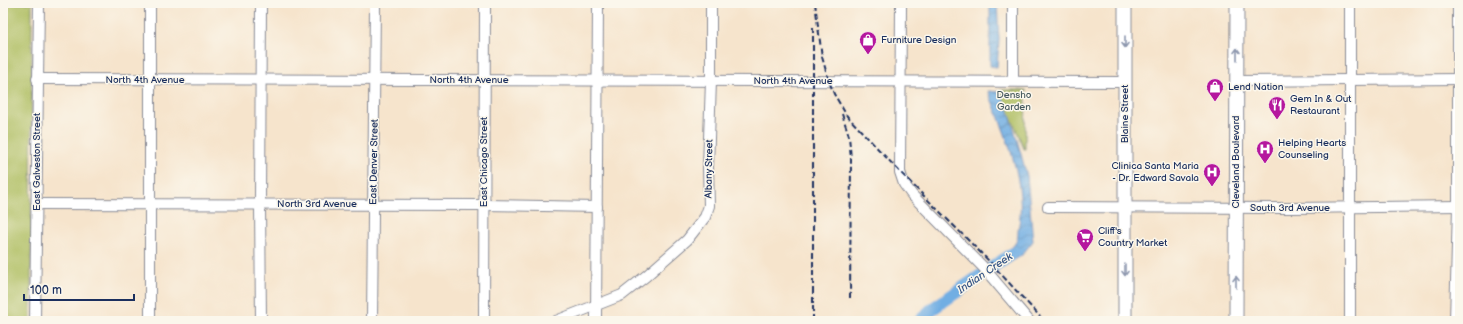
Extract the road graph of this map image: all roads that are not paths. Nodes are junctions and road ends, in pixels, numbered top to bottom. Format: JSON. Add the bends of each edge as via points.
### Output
{"nodes":[{"id":1,"x":39,"y":3,"type":"edge"},
{"id":2,"x":150,"y":3,"type":"edge"},
{"id":3,"x":261,"y":3,"type":"edge"},
{"id":4,"x":375,"y":3,"type":"edge"},
{"id":5,"x":486,"y":3,"type":"edge"},
{"id":6,"x":598,"y":3,"type":"edge"},
{"id":7,"x":711,"y":3,"type":"edge"},
{"id":8,"x":901,"y":3,"type":"edge"},
{"id":9,"x":1013,"y":3,"type":"edge"},
{"id":10,"x":1125,"y":3,"type":"edge"},
{"id":11,"x":1237,"y":3,"type":"edge"},
{"id":12,"x":1350,"y":3,"type":"edge"},
{"id":13,"x":1458,"y":3,"type":"edge"},
{"id":14,"x":1459,"y":79,"type":"edge"},
{"id":15,"x":37,"y":80,"type":"junction"},
{"id":16,"x":150,"y":80,"type":"junction"},
{"id":17,"x":261,"y":80,"type":"junction"},
{"id":18,"x":375,"y":80,"type":"junction"},
{"id":19,"x":485,"y":80,"type":"junction"},
{"id":20,"x":598,"y":80,"type":"junction"},
{"id":21,"x":711,"y":81,"type":"junction"},
{"id":22,"x":901,"y":81,"type":"junction"},
{"id":23,"x":1013,"y":81,"type":"junction"},
{"id":24,"x":1237,"y":81,"type":"junction"},
{"id":25,"x":1350,"y":81,"type":"junction"},
{"id":26,"x":1125,"y":82,"type":"junction"},
{"id":27,"x":37,"y":204,"type":"junction"},
{"id":28,"x":150,"y":204,"type":"junction"},
{"id":29,"x":260,"y":204,"type":"junction"},
{"id":30,"x":373,"y":205,"type":"junction"},
{"id":31,"x":484,"y":205,"type":"junction"},
{"id":32,"x":1459,"y":206,"type":"edge"},
{"id":33,"x":597,"y":207,"type":"junction"},
{"id":34,"x":1048,"y":207,"type":"dead end"},
{"id":35,"x":1236,"y":207,"type":"junction"},
{"id":36,"x":1125,"y":208,"type":"junction"},
{"id":37,"x":1349,"y":208,"type":"junction"},
{"id":38,"x":596,"y":306,"type":"junction"},
{"id":39,"x":35,"y":321,"type":"edge"},
{"id":40,"x":150,"y":321,"type":"edge"},
{"id":41,"x":261,"y":321,"type":"edge"},
{"id":42,"x":372,"y":321,"type":"edge"},
{"id":43,"x":484,"y":321,"type":"edge"},
{"id":44,"x":556,"y":321,"type":"edge"},
{"id":45,"x":596,"y":321,"type":"edge"},
{"id":46,"x":1029,"y":321,"type":"edge"},
{"id":47,"x":1125,"y":321,"type":"edge"},
{"id":48,"x":1236,"y":321,"type":"edge"},
{"id":49,"x":1350,"y":321,"type":"edge"},
{"id":50,"x":1455,"y":321,"type":"edge"}],
"edges":[{"from":1,"to":15,"type":"street","name":"East Galveston Street"},
{"from":2,"to":16,"type":"street"},
{"from":3,"to":17,"type":"street"},
{"from":4,"to":18,"type":"street","name":"East Denver Street"},
{"from":5,"to":19,"type":"street","name":"East Chicago Street"},
{"from":6,"to":20,"type":"street"},
{"from":7,"to":21,"type":"street","name":"Albany Street"},
{"from":8,"to":22,"type":"street"},
{"from":9,"to":23,"type":"street"},
{"from":10,"to":26,"type":"main road","name":"Blaine Street","one_way":true},
{"from":24,"to":11,"type":"main road","name":"Cleveland Boulevard","one_way":true},
{"from":12,"to":25,"type":"street"},
{"from":13,"to":14,"type":"street"},
{"from":14,"to":25,"type":"street"},
{"from":14,"to":32,"type":"street"},
{"from":15,"to":16,"type":"street","name":"North 4th Avenue"},
{"from":15,"to":27,"type":"street","name":"East Galveston Street"},
{"from":16,"to":17,"type":"street","name":"North 4th Avenue"},
{"from":16,"to":28,"type":"street"},
{"from":17,"to":18,"type":"street","name":"North 4th Avenue"},
{"from":17,"to":29,"type":"street"},
{"from":18,"to":19,"type":"street","name":"North 4th Avenue"},
{"from":18,"to":30,"type":"street","name":"East Denver Street"},
{"from":19,"to":20,"type":"street","name":"North 4th Avenue"},
{"from":19,"to":31,"type":"street","name":"East Chicago Street"},
{"from":20,"to":21,"type":"street","name":"North 4th Avenue"},
{"from":20,"to":33,"type":"street"},
{"from":21,"to":22,"type":"street","name":"North 4th Avenue"},
{"from":21,"to":38,"type":"street","name":"Albany Street","via":[[709,206],[705,217],[687,240],[646,276],[622,295]]},
{"from":22,"to":23,"type":"street","name":"North 4th Avenue"},
{"from":22,"to":46,"type":"street","via":[[900,172],[904,184],[997,282]]},
{"from":23,"to":26,"type":"street","name":"North 4th Avenue"},
{"from":24,"to":25,"type":"street"},
{"from":24,"to":35,"type":"main road","name":"Cleveland Boulevard"},
{"from":25,"to":37,"type":"street"},
{"from":26,"to":36,"type":"main road","name":"Blaine Street"},
{"from":27,"to":28,"type":"street","name":"North 3rd Avenue"},
{"from":27,"to":39,"type":"street","name":"East Galveston Street"},
{"from":28,"to":29,"type":"street","name":"North 3rd Avenue"},
{"from":28,"to":40,"type":"street"},
{"from":29,"to":30,"type":"street","name":"North 3rd Avenue"},
{"from":29,"to":41,"type":"street"},
{"from":30,"to":31,"type":"street","name":"North 3rd Avenue"},
{"from":30,"to":42,"type":"street","name":"East Denver Street"},
{"from":31,"to":33,"type":"street","name":"North 3rd Avenue"},
{"from":31,"to":43,"type":"street","name":"East Chicago Street"},
{"from":32,"to":37,"type":"street","name":"South 3rd Avenue"},
{"from":32,"to":50,"type":"street"},
{"from":33,"to":38,"type":"street"},
{"from":34,"to":36,"type":"street","name":"South 3rd Avenue"},
{"from":35,"to":36,"type":"street","name":"South 3rd Avenue"},
{"from":35,"to":37,"type":"street","name":"South 3rd Avenue"},
{"from":48,"to":35,"type":"main road","name":"Cleveland Boulevard","one_way":true},
{"from":36,"to":47,"type":"main road","name":"Blaine Street","one_way":true},
{"from":37,"to":49,"type":"street"},
{"from":38,"to":44,"type":"street","name":"Albany Street"},
{"from":38,"to":45,"type":"street"}]}
